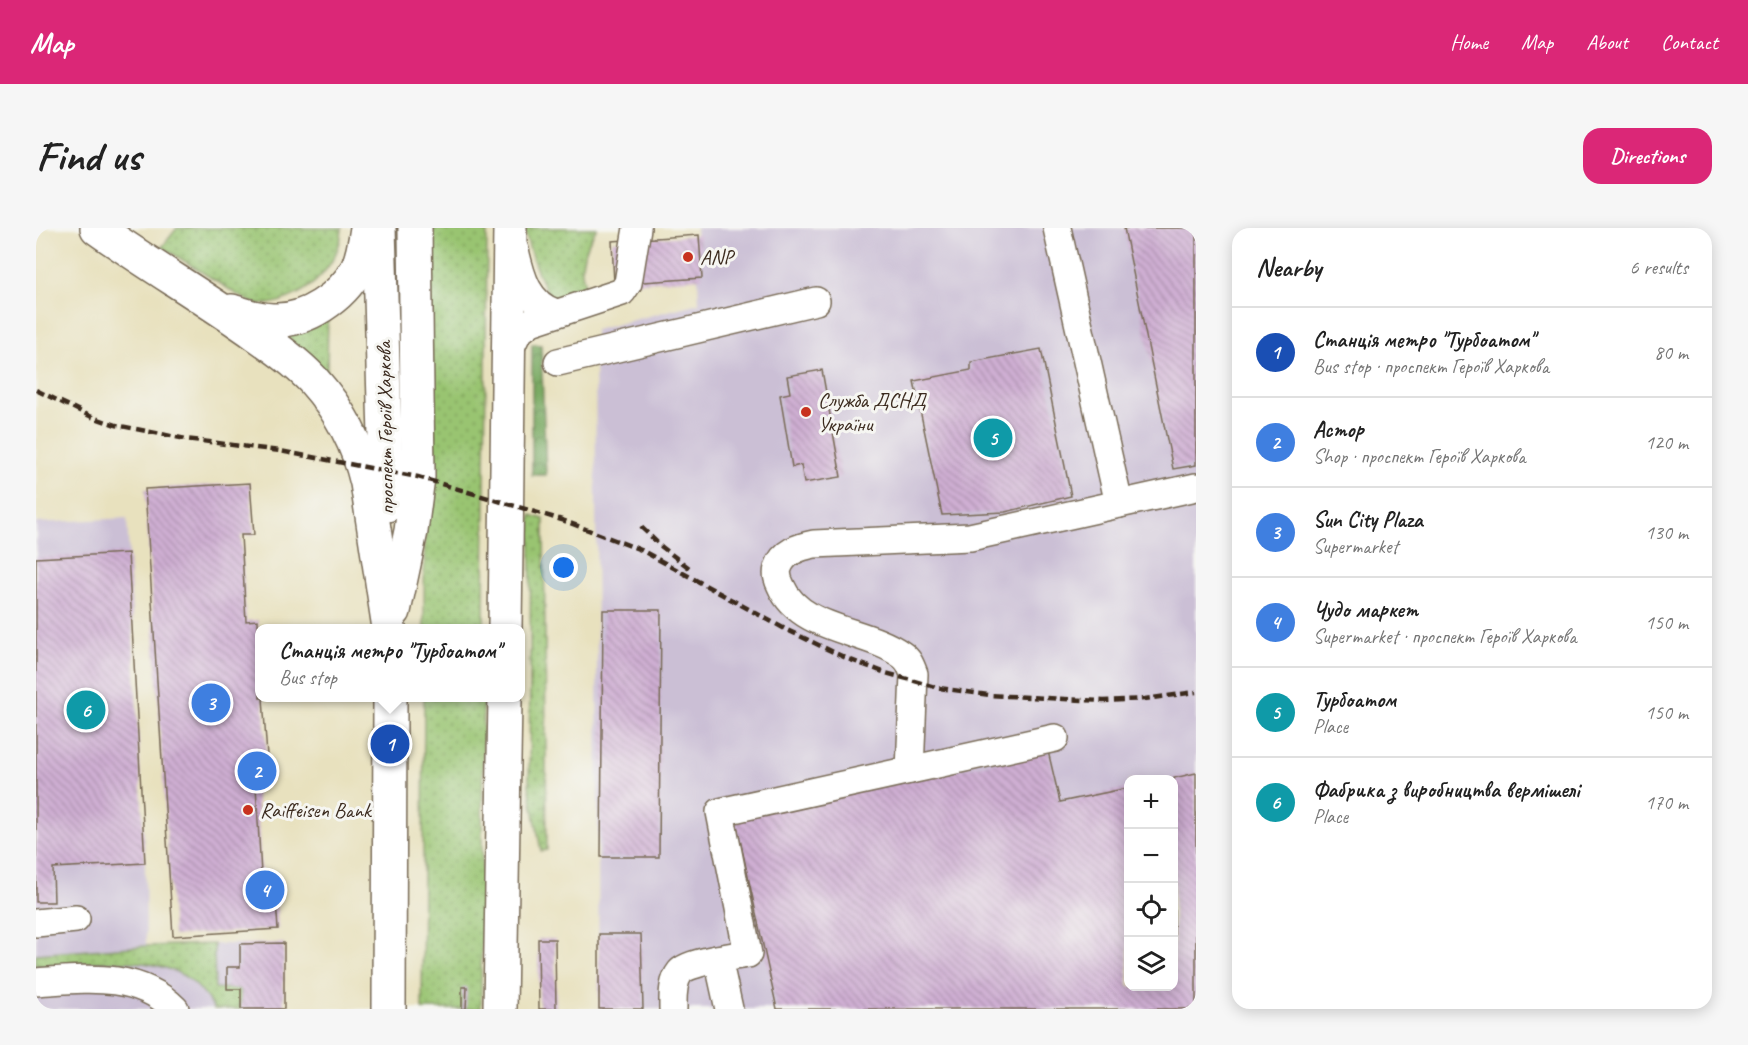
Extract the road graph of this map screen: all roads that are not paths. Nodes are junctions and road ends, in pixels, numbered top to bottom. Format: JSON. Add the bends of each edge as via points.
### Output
{"nodes":[{"id":1,"x":97,"y":228,"type":"edge"},
{"id":2,"x":367,"y":228,"type":"edge"},
{"id":3,"x":379,"y":228,"type":"edge"},
{"id":4,"x":415,"y":228,"type":"edge"},
{"id":5,"x":510,"y":228,"type":"edge"},
{"id":6,"x":637,"y":228,"type":"edge"},
{"id":7,"x":1057,"y":228,"type":"edge"},
{"id":8,"x":816,"y":301,"type":"dead end"},
{"id":9,"x":214,"y":304,"type":"junction"},
{"id":10,"x":556,"y":313,"type":"junction"},
{"id":11,"x":508,"y":353,"type":"junction"},
{"id":12,"x":558,"y":362,"type":"dead end"},
{"id":13,"x":1196,"y":488,"type":"edge"},
{"id":14,"x":1119,"y":504,"type":"junction"},
{"id":15,"x":388,"y":624,"type":"edge"},
{"id":16,"x":389,"y":624,"type":"edge"},
{"id":17,"x":390,"y":624,"type":"edge"},
{"id":18,"x":506,"y":624,"type":"edge"},
{"id":19,"x":390,"y":702,"type":"edge"},
{"id":20,"x":504,"y":702,"type":"edge"},
{"id":21,"x":1055,"y":738,"type":"dead end"},
{"id":22,"x":910,"y":770,"type":"junction"},
{"id":23,"x":76,"y":920,"type":"dead end"},
{"id":24,"x":36,"y":923,"type":"edge"},
{"id":25,"x":718,"y":959,"type":"junction"},
{"id":26,"x":36,"y":982,"type":"edge"},
{"id":27,"x":175,"y":1009,"type":"edge"},
{"id":28,"x":389,"y":1009,"type":"edge"},
{"id":29,"x":500,"y":1009,"type":"edge"},
{"id":30,"x":673,"y":1009,"type":"edge"},
{"id":31,"x":729,"y":1009,"type":"edge"}],
"edges":[{"from":1,"to":9,"type":"main road"},
{"from":2,"to":9,"type":"main road","via":[[354,273],[317,308],[296,317],[273,320]]},
{"from":3,"to":16,"type":"main road","name":"проспект Героїв Харкова"},
{"from":4,"to":17,"type":"main road","via":[[417,491]]},
{"from":5,"to":10,"type":"lane","via":[[527,288],[537,303]]},
{"from":5,"to":11,"type":"main road"},
{"from":6,"to":10,"type":"lane","via":[[625,290]]},
{"from":7,"to":14,"type":"lane"},
{"from":8,"to":12,"type":"lane"},
{"from":9,"to":15,"type":"main road","via":[[303,370],[343,420],[368,483]]},
{"from":10,"to":11,"type":"lane","via":[[523,327]]},
{"from":11,"to":18,"type":"main road"},
{"from":13,"to":14,"type":"lane"},
{"from":14,"to":22,"type":"lane","via":[[970,537],[801,546],[782,560],[778,579],[789,600],[800,610],[908,660],[914,674]]},
{"from":19,"to":28,"type":"main road"},
{"from":20,"to":29,"type":"main road"},
{"from":21,"to":22,"type":"lane"},
{"from":22,"to":25,"type":"lane","via":[[720,812],[748,954]]},
{"from":23,"to":24,"type":"lane"},
{"from":25,"to":30,"type":"lane","via":[[681,970],[674,987]]},
{"from":25,"to":31,"type":"lane"},
{"from":26,"to":27,"type":"lane","via":[[96,978],[124,982],[165,999]]}]}
